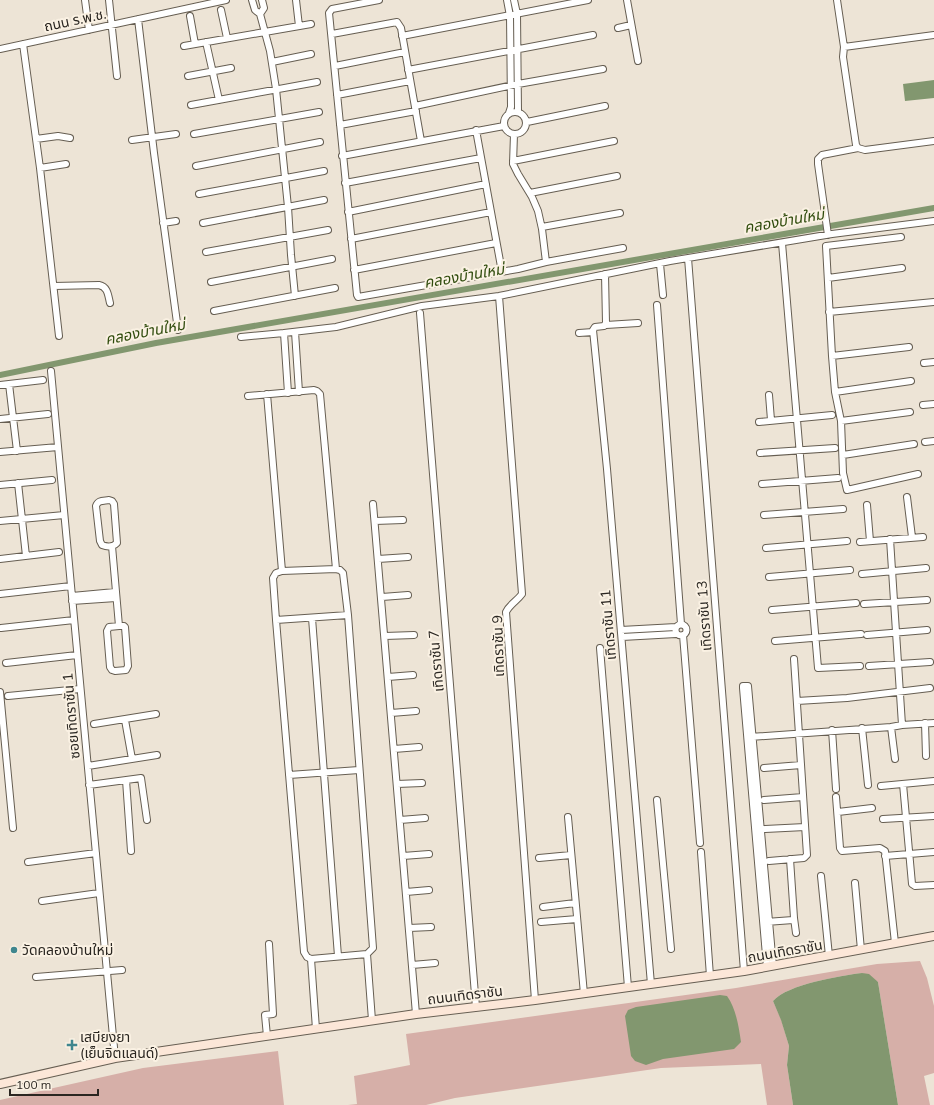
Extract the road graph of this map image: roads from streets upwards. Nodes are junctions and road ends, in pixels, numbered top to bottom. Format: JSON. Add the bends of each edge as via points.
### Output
{"nodes":[{"id":1,"x":85,"y":0,"type":"edge"},
{"id":2,"x":109,"y":0,"type":"edge"},
{"id":3,"x":226,"y":0,"type":"edge"},
{"id":4,"x":252,"y":0,"type":"edge"},
{"id":5,"x":262,"y":0,"type":"edge"},
{"id":6,"x":296,"y":0,"type":"edge"},
{"id":7,"x":379,"y":0,"type":"edge"},
{"id":8,"x":507,"y":0,"type":"edge"},
{"id":9,"x":514,"y":0,"type":"edge"},
{"id":10,"x":588,"y":0,"type":"edge"},
{"id":11,"x":627,"y":0,"type":"edge"},
{"id":12,"x":837,"y":0,"type":"edge"},
{"id":13,"x":221,"y":10,"type":"dead end"},
{"id":14,"x":260,"y":14,"type":"junction"},
{"id":15,"x":517,"y":14,"type":"junction"},
{"id":16,"x":190,"y":16,"type":"dead end"},
{"id":17,"x":510,"y":16,"type":"junction"},
{"id":18,"x":138,"y":19,"type":"junction"},
{"id":19,"x":310,"y":24,"type":"dead end"},
{"id":20,"x":112,"y":25,"type":"junction"},
{"id":21,"x":631,"y":25,"type":"junction"},
{"id":22,"x":299,"y":26,"type":"junction"},
{"id":23,"x":618,"y":28,"type":"dead end"},
{"id":24,"x":89,"y":30,"type":"junction"},
{"id":25,"x":264,"y":31,"type":"junction"},
{"id":26,"x":332,"y":34,"type":"junction"},
{"id":27,"x":593,"y":35,"type":"dead end"},
{"id":28,"x":934,"y":35,"type":"edge"},
{"id":29,"x":402,"y":36,"type":"junction"},
{"id":30,"x":227,"y":38,"type":"junction"},
{"id":31,"x":206,"y":42,"type":"junction"},
{"id":32,"x":23,"y":44,"type":"junction"},
{"id":33,"x":196,"y":44,"type":"junction"},
{"id":34,"x":184,"y":46,"type":"dead end"},
{"id":35,"x":844,"y":47,"type":"junction"},
{"id":36,"x":0,"y":49,"type":"edge"},
{"id":37,"x":517,"y":49,"type":"junction"},
{"id":38,"x":510,"y":51,"type":"junction"},
{"id":39,"x":405,"y":52,"type":"junction"},
{"id":40,"x":311,"y":54,"type":"dead end"},
{"id":41,"x":638,"y":61,"type":"dead end"},
{"id":42,"x":272,"y":62,"type":"junction"},
{"id":43,"x":335,"y":66,"type":"junction"},
{"id":44,"x":231,"y":68,"type":"dead end"},
{"id":45,"x":603,"y":69,"type":"dead end"},
{"id":46,"x":212,"y":70,"type":"junction"},
{"id":47,"x":408,"y":70,"type":"junction"},
{"id":48,"x":117,"y":76,"type":"dead end"},
{"id":49,"x":188,"y":76,"type":"dead end"},
{"id":50,"x":410,"y":81,"type":"junction"},
{"id":51,"x":317,"y":82,"type":"dead end"},
{"id":52,"x":514,"y":85,"type":"junction"},
{"id":53,"x":276,"y":89,"type":"junction"},
{"id":54,"x":337,"y":96,"type":"junction"},
{"id":55,"x":219,"y":100,"type":"junction"},
{"id":56,"x":191,"y":105,"type":"dead end"},
{"id":57,"x":605,"y":106,"type":"dead end"},
{"id":58,"x":415,"y":108,"type":"junction"},
{"id":59,"x":319,"y":112,"type":"dead end"},
{"id":60,"x":518,"y":112,"type":"junction"},
{"id":61,"x":509,"y":113,"type":"junction"},
{"id":62,"x":279,"y":119,"type":"junction"},
{"id":63,"x":527,"y":122,"type":"junction"},
{"id":64,"x":340,"y":125,"type":"junction"},
{"id":65,"x":504,"y":126,"type":"junction"},
{"id":66,"x":476,"y":130,"type":"junction"},
{"id":67,"x":176,"y":134,"type":"dead end"},
{"id":68,"x":194,"y":134,"type":"dead end"},
{"id":69,"x":514,"y":134,"type":"junction"},
{"id":70,"x":152,"y":137,"type":"junction"},
{"id":71,"x":70,"y":138,"type":"dead end"},
{"id":72,"x":36,"y":139,"type":"junction"},
{"id":73,"x":132,"y":140,"type":"dead end"},
{"id":74,"x":421,"y":140,"type":"junction"},
{"id":75,"x":614,"y":141,"type":"dead end"},
{"id":76,"x":934,"y":141,"type":"edge"},
{"id":77,"x":320,"y":142,"type":"dead end"},
{"id":78,"x":858,"y":148,"type":"junction"},
{"id":79,"x":282,"y":149,"type":"junction"},
{"id":80,"x":342,"y":156,"type":"junction"},
{"id":81,"x":481,"y":158,"type":"junction"},
{"id":82,"x":513,"y":161,"type":"junction"},
{"id":83,"x":66,"y":164,"type":"dead end"},
{"id":84,"x":196,"y":166,"type":"dead end"},
{"id":85,"x":40,"y":168,"type":"junction"},
{"id":86,"x":324,"y":171,"type":"dead end"},
{"id":87,"x":617,"y":176,"type":"dead end"},
{"id":88,"x":285,"y":178,"type":"junction"},
{"id":89,"x":345,"y":184,"type":"junction"},
{"id":90,"x":486,"y":184,"type":"junction"},
{"id":91,"x":199,"y":194,"type":"dead end"},
{"id":92,"x":530,"y":194,"type":"junction"},
{"id":93,"x":324,"y":200,"type":"dead end"},
{"id":94,"x":288,"y":207,"type":"junction"},
{"id":95,"x":348,"y":212,"type":"junction"},
{"id":96,"x":491,"y":212,"type":"junction"},
{"id":97,"x":620,"y":213,"type":"dead end"},
{"id":98,"x":934,"y":221,"type":"edge"},
{"id":99,"x":176,"y":222,"type":"dead end"},
{"id":100,"x":203,"y":223,"type":"dead end"},
{"id":101,"x":163,"y":224,"type":"junction"},
{"id":102,"x":542,"y":227,"type":"junction"},
{"id":103,"x":328,"y":230,"type":"dead end"},
{"id":104,"x":828,"y":233,"type":"junction"},
{"id":105,"x":290,"y":236,"type":"junction"},
{"id":106,"x":901,"y":237,"type":"dead end"},
{"id":107,"x":351,"y":239,"type":"junction"},
{"id":108,"x":496,"y":243,"type":"junction"},
{"id":109,"x":782,"y":243,"type":"junction"},
{"id":110,"x":622,"y":248,"type":"dead end"},
{"id":111,"x":206,"y":252,"type":"dead end"},
{"id":112,"x":688,"y":258,"type":"junction"},
{"id":113,"x":332,"y":259,"type":"dead end"},
{"id":114,"x":546,"y":262,"type":"junction"},
{"id":115,"x":660,"y":264,"type":"junction"},
{"id":116,"x":292,"y":267,"type":"junction"},
{"id":117,"x":902,"y":268,"type":"dead end"},
{"id":118,"x":354,"y":270,"type":"junction"},
{"id":119,"x":502,"y":272,"type":"junction"},
{"id":120,"x":606,"y":274,"type":"junction"},
{"id":121,"x":828,"y":278,"type":"junction"},
{"id":122,"x":211,"y":282,"type":"dead end"},
{"id":123,"x":54,"y":286,"type":"junction"},
{"id":124,"x":335,"y":288,"type":"dead end"},
{"id":125,"x":663,"y":295,"type":"dead end"},
{"id":126,"x":295,"y":296,"type":"junction"},
{"id":127,"x":499,"y":296,"type":"junction"},
{"id":128,"x":934,"y":302,"type":"edge"},
{"id":129,"x":110,"y":303,"type":"dead end"},
{"id":130,"x":657,"y":305,"type":"dead end"},
{"id":131,"x":214,"y":310,"type":"dead end"},
{"id":132,"x":829,"y":312,"type":"junction"},
{"id":133,"x":420,"y":313,"type":"dead end"},
{"id":134,"x":638,"y":323,"type":"dead end"},
{"id":135,"x":606,"y":325,"type":"junction"},
{"id":136,"x":178,"y":330,"type":"dead end"},
{"id":137,"x":295,"y":332,"type":"junction"},
{"id":138,"x":593,"y":332,"type":"junction"},
{"id":139,"x":284,"y":333,"type":"junction"},
{"id":140,"x":579,"y":333,"type":"dead end"},
{"id":141,"x":59,"y":336,"type":"dead end"},
{"id":142,"x":241,"y":337,"type":"dead end"},
{"id":143,"x":909,"y":347,"type":"dead end"},
{"id":144,"x":832,"y":356,"type":"junction"},
{"id":145,"x":934,"y":362,"type":"edge"},
{"id":146,"x":924,"y":363,"type":"dead end"},
{"id":147,"x":51,"y":371,"type":"dead end"},
{"id":148,"x":43,"y":380,"type":"dead end"},
{"id":149,"x":911,"y":381,"type":"dead end"},
{"id":150,"x":9,"y":384,"type":"junction"},
{"id":151,"x":0,"y":385,"type":"edge"},
{"id":152,"x":288,"y":392,"type":"junction"},
{"id":153,"x":299,"y":392,"type":"junction"},
{"id":154,"x":835,"y":392,"type":"junction"},
{"id":155,"x":267,"y":394,"type":"junction"},
{"id":156,"x":769,"y":395,"type":"dead end"},
{"id":157,"x":248,"y":396,"type":"dead end"},
{"id":158,"x":934,"y":404,"type":"edge"},
{"id":159,"x":923,"y":405,"type":"dead end"},
{"id":160,"x":910,"y":412,"type":"dead end"},
{"id":161,"x":48,"y":414,"type":"dead end"},
{"id":162,"x":832,"y":415,"type":"dead end"},
{"id":163,"x":14,"y":418,"type":"junction"},
{"id":164,"x":797,"y":418,"type":"junction"},
{"id":165,"x":0,"y":419,"type":"edge"},
{"id":166,"x":771,"y":420,"type":"junction"},
{"id":167,"x":841,"y":421,"type":"junction"},
{"id":168,"x":759,"y":422,"type":"dead end"},
{"id":169,"x":934,"y":441,"type":"edge"},
{"id":170,"x":926,"y":442,"type":"dead end"},
{"id":171,"x":914,"y":444,"type":"dead end"},
{"id":172,"x":58,"y":447,"type":"junction"},
{"id":173,"x":835,"y":448,"type":"dead end"},
{"id":174,"x":800,"y":450,"type":"junction"},
{"id":175,"x":17,"y":451,"type":"junction"},
{"id":176,"x":0,"y":452,"type":"edge"},
{"id":177,"x":760,"y":453,"type":"dead end"},
{"id":178,"x":843,"y":455,"type":"junction"},
{"id":179,"x":918,"y":474,"type":"dead end"},
{"id":180,"x":838,"y":478,"type":"dead end"},
{"id":181,"x":52,"y":480,"type":"dead end"},
{"id":182,"x":802,"y":481,"type":"junction"},
{"id":183,"x":18,"y":483,"type":"junction"},
{"id":184,"x":762,"y":484,"type":"dead end"},
{"id":185,"x":0,"y":485,"type":"edge"},
{"id":186,"x":907,"y":497,"type":"dead end"},
{"id":187,"x":374,"y":504,"type":"dead end"},
{"id":188,"x":867,"y":505,"type":"dead end"},
{"id":189,"x":843,"y":509,"type":"dead end"},
{"id":190,"x":805,"y":512,"type":"junction"},
{"id":191,"x":64,"y":515,"type":"junction"},
{"id":192,"x":764,"y":515,"type":"dead end"},
{"id":193,"x":22,"y":519,"type":"junction"},
{"id":194,"x":404,"y":520,"type":"dead end"},
{"id":195,"x":0,"y":521,"type":"edge"},
{"id":196,"x":375,"y":521,"type":"junction"},
{"id":197,"x":923,"y":536,"type":"dead end"},
{"id":198,"x":912,"y":538,"type":"junction"},
{"id":199,"x":890,"y":539,"type":"junction"},
{"id":200,"x":847,"y":541,"type":"dead end"},
{"id":201,"x":870,"y":541,"type":"junction"},
{"id":202,"x":860,"y":542,"type":"dead end"},
{"id":203,"x":808,"y":544,"type":"junction"},
{"id":204,"x":112,"y":546,"type":"junction"},
{"id":205,"x":766,"y":548,"type":"dead end"},
{"id":206,"x":59,"y":552,"type":"dead end"},
{"id":207,"x":26,"y":556,"type":"junction"},
{"id":208,"x":408,"y":557,"type":"dead end"},
{"id":209,"x":0,"y":559,"type":"edge"},
{"id":210,"x":378,"y":559,"type":"junction"},
{"id":211,"x":926,"y":568,"type":"dead end"},
{"id":212,"x":336,"y":569,"type":"junction"},
{"id":213,"x":850,"y":570,"type":"dead end"},
{"id":214,"x":282,"y":571,"type":"junction"},
{"id":215,"x":892,"y":571,"type":"junction"},
{"id":216,"x":810,"y":574,"type":"junction"},
{"id":217,"x":862,"y":574,"type":"dead end"},
{"id":218,"x":769,"y":577,"type":"dead end"},
{"id":219,"x":71,"y":586,"type":"junction"},
{"id":220,"x":0,"y":594,"type":"edge"},
{"id":221,"x":115,"y":595,"type":"junction"},
{"id":222,"x":408,"y":595,"type":"dead end"},
{"id":223,"x":72,"y":598,"type":"junction"},
{"id":224,"x":382,"y":598,"type":"junction"},
{"id":225,"x":927,"y":600,"type":"dead end"},
{"id":226,"x":856,"y":602,"type":"dead end"},
{"id":227,"x":894,"y":602,"type":"junction"},
{"id":228,"x":864,"y":604,"type":"dead end"},
{"id":229,"x":813,"y":606,"type":"junction"},
{"id":230,"x":772,"y":610,"type":"dead end"},
{"id":231,"x":348,"y":615,"type":"junction"},
{"id":232,"x":312,"y":618,"type":"junction"},
{"id":233,"x":74,"y":620,"type":"junction"},
{"id":234,"x":276,"y":620,"type":"junction"},
{"id":235,"x":118,"y":626,"type":"junction"},
{"id":236,"x":1,"y":628,"type":"dead end"},
{"id":237,"x":621,"y":630,"type":"junction"},
{"id":238,"x":679,"y":630,"type":"junction"},
{"id":239,"x":927,"y":630,"type":"dead end"},
{"id":240,"x":895,"y":632,"type":"junction"},
{"id":241,"x":414,"y":635,"type":"dead end"},
{"id":242,"x":385,"y":636,"type":"junction"},
{"id":243,"x":622,"y":637,"type":"junction"},
{"id":244,"x":816,"y":638,"type":"junction"},
{"id":245,"x":775,"y":641,"type":"dead end"},
{"id":246,"x":600,"y":648,"type":"dead end"},
{"id":247,"x":77,"y":655,"type":"junction"},
{"id":248,"x":794,"y":659,"type":"dead end"},
{"id":249,"x":6,"y":662,"type":"dead end"},
{"id":250,"x":930,"y":662,"type":"dead end"},
{"id":251,"x":898,"y":665,"type":"junction"},
{"id":252,"x":860,"y":666,"type":"dead end"},
{"id":253,"x":869,"y":666,"type":"dead end"},
{"id":254,"x":412,"y":675,"type":"dead end"},
{"id":255,"x":388,"y":677,"type":"junction"},
{"id":256,"x":930,"y":688,"type":"dead end"},
{"id":257,"x":80,"y":689,"type":"junction"},
{"id":258,"x":0,"y":692,"type":"edge"},
{"id":259,"x":900,"y":692,"type":"junction"},
{"id":260,"x":8,"y":696,"type":"dead end"},
{"id":261,"x":797,"y":701,"type":"junction"},
{"id":262,"x":416,"y":711,"type":"dead end"},
{"id":263,"x":391,"y":713,"type":"junction"},
{"id":264,"x":156,"y":714,"type":"dead end"},
{"id":265,"x":125,"y":720,"type":"junction"},
{"id":266,"x":925,"y":723,"type":"junction"},
{"id":267,"x":934,"y":723,"type":"edge"},
{"id":268,"x":94,"y":724,"type":"dead end"},
{"id":269,"x":902,"y":725,"type":"junction"},
{"id":270,"x":891,"y":727,"type":"junction"},
{"id":271,"x":862,"y":728,"type":"junction"},
{"id":272,"x":832,"y":730,"type":"junction"},
{"id":273,"x":799,"y":733,"type":"junction"},
{"id":274,"x":750,"y":737,"type":"junction"},
{"id":275,"x":419,"y":747,"type":"dead end"},
{"id":276,"x":394,"y":749,"type":"junction"},
{"id":277,"x":157,"y":755,"type":"dead end"},
{"id":278,"x":926,"y":756,"type":"dead end"},
{"id":279,"x":132,"y":758,"type":"junction"},
{"id":280,"x":895,"y":759,"type":"dead end"},
{"id":281,"x":801,"y":765,"type":"junction"},
{"id":282,"x":88,"y":766,"type":"junction"},
{"id":283,"x":764,"y":768,"type":"dead end"},
{"id":284,"x":359,"y":770,"type":"junction"},
{"id":285,"x":324,"y":772,"type":"junction"},
{"id":286,"x":289,"y":775,"type":"junction"},
{"id":287,"x":126,"y":780,"type":"junction"},
{"id":288,"x":934,"y":781,"type":"edge"},
{"id":289,"x":422,"y":783,"type":"dead end"},
{"id":290,"x":397,"y":784,"type":"junction"},
{"id":291,"x":903,"y":784,"type":"junction"},
{"id":292,"x":89,"y":785,"type":"junction"},
{"id":293,"x":868,"y":785,"type":"dead end"},
{"id":294,"x":881,"y":786,"type":"dead end"},
{"id":295,"x":836,"y":789,"type":"dead end"},
{"id":296,"x":803,"y":797,"type":"junction"},
{"id":297,"x":836,"y":797,"type":"dead end"},
{"id":298,"x":657,"y":800,"type":"dead end"},
{"id":299,"x":764,"y":800,"type":"dead end"},
{"id":300,"x":872,"y":808,"type":"dead end"},
{"id":301,"x":838,"y":812,"type":"junction"},
{"id":302,"x":934,"y":816,"type":"edge"},
{"id":303,"x":568,"y":817,"type":"dead end"},
{"id":304,"x":425,"y":818,"type":"dead end"},
{"id":305,"x":906,"y":818,"type":"junction"},
{"id":306,"x":883,"y":819,"type":"dead end"},
{"id":307,"x":147,"y":820,"type":"dead end"},
{"id":308,"x":400,"y":820,"type":"junction"},
{"id":309,"x":805,"y":827,"type":"junction"},
{"id":310,"x":13,"y":828,"type":"dead end"},
{"id":311,"x":766,"y":829,"type":"dead end"},
{"id":312,"x":700,"y":843,"type":"dead end"},
{"id":313,"x":131,"y":851,"type":"dead end"},
{"id":314,"x":701,"y":852,"type":"dead end"},
{"id":315,"x":934,"y":852,"type":"edge"},
{"id":316,"x":96,"y":853,"type":"junction"},
{"id":317,"x":429,"y":854,"type":"dead end"},
{"id":318,"x":909,"y":854,"type":"junction"},
{"id":319,"x":571,"y":855,"type":"junction"},
{"id":320,"x":403,"y":856,"type":"junction"},
{"id":321,"x":885,"y":856,"type":"junction"},
{"id":322,"x":539,"y":858,"type":"dead end"},
{"id":323,"x":790,"y":859,"type":"junction"},
{"id":324,"x":769,"y":861,"type":"dead end"},
{"id":325,"x":28,"y":862,"type":"dead end"},
{"id":326,"x":821,"y":876,"type":"dead end"},
{"id":327,"x":855,"y":883,"type":"dead end"},
{"id":328,"x":934,"y":885,"type":"edge"},
{"id":329,"x":429,"y":890,"type":"dead end"},
{"id":330,"x":406,"y":892,"type":"junction"},
{"id":331,"x":99,"y":893,"type":"junction"},
{"id":332,"x":42,"y":901,"type":"dead end"},
{"id":333,"x":575,"y":903,"type":"junction"},
{"id":334,"x":543,"y":907,"type":"dead end"},
{"id":335,"x":794,"y":918,"type":"junction"},
{"id":336,"x":577,"y":919,"type":"junction"},
{"id":337,"x":541,"y":922,"type":"dead end"},
{"id":338,"x":766,"y":922,"type":"junction"},
{"id":339,"x":431,"y":927,"type":"dead end"},
{"id":340,"x":409,"y":928,"type":"junction"},
{"id":341,"x":796,"y":933,"type":"dead end"},
{"id":342,"x":934,"y":936,"type":"edge"},
{"id":343,"x":269,"y":944,"type":"dead end"},
{"id":344,"x":894,"y":944,"type":"junction"},
{"id":345,"x":671,"y":949,"type":"dead end"},
{"id":346,"x":861,"y":950,"type":"junction"},
{"id":347,"x":367,"y":954,"type":"junction"},
{"id":348,"x":338,"y":956,"type":"junction"},
{"id":349,"x":829,"y":956,"type":"junction"},
{"id":350,"x":311,"y":959,"type":"junction"},
{"id":351,"x":435,"y":963,"type":"dead end"},
{"id":352,"x":412,"y":965,"type":"junction"},
{"id":353,"x":770,"y":967,"type":"junction"},
{"id":354,"x":122,"y":970,"type":"dead end"},
{"id":355,"x":107,"y":971,"type":"junction"},
{"id":356,"x":744,"y":971,"type":"junction"},
{"id":357,"x":710,"y":976,"type":"junction"},
{"id":358,"x":36,"y":977,"type":"dead end"},
{"id":359,"x":651,"y":984,"type":"junction"},
{"id":360,"x":628,"y":988,"type":"junction"},
{"id":361,"x":584,"y":994,"type":"junction"},
{"id":362,"x":535,"y":1000,"type":"junction"},
{"id":363,"x":476,"y":1007,"type":"junction"},
{"id":364,"x":416,"y":1014,"type":"junction"},
{"id":365,"x":372,"y":1020,"type":"junction"},
{"id":366,"x":316,"y":1028,"type":"junction"},
{"id":367,"x":267,"y":1036,"type":"junction"},
{"id":368,"x":115,"y":1058,"type":"junction"},
{"id":369,"x":0,"y":1084,"type":"edge"}],
"edges":[{"from":1,"to":24,"type":"street"},
{"from":2,"to":20,"type":"street"},
{"from":3,"to":18,"type":"street","name":"ถนน ร.พ.ช."},
{"from":4,"to":14,"type":"street","via":[[254,10]]},
{"from":5,"to":14,"type":"street","via":[[264,8]]},
{"from":6,"to":22,"type":"street"},
{"from":7,"to":26,"type":"street","via":[[332,10],[329,13]]},
{"from":8,"to":17,"type":"street"},
{"from":9,"to":15,"type":"street"},
{"from":10,"to":15,"type":"street"},
{"from":11,"to":21,"type":"street"},
{"from":12,"to":35,"type":"street"},
{"from":13,"to":30,"type":"street"},
{"from":14,"to":25,"type":"street"},
{"from":15,"to":17,"type":"street"},
{"from":15,"to":37,"type":"street"},
{"from":16,"to":33,"type":"street"},
{"from":17,"to":29,"type":"street"},
{"from":17,"to":38,"type":"street"},
{"from":18,"to":20,"type":"street","name":"ถนน ร.พ.ช."},
{"from":18,"to":70,"type":"street"},
{"from":19,"to":22,"type":"street"},
{"from":20,"to":24,"type":"street","name":"ถนน ร.พ.ช."},
{"from":20,"to":48,"type":"street"},
{"from":21,"to":23,"type":"street"},
{"from":21,"to":41,"type":"street"},
{"from":22,"to":25,"type":"street"},
{"from":24,"to":32,"type":"street","name":"ถนน ร.พ.ช."},
{"from":25,"to":30,"type":"street"},
{"from":25,"to":42,"type":"street"},
{"from":26,"to":29,"type":"street","via":[[397,22]]},
{"from":26,"to":43,"type":"street"},
{"from":27,"to":37,"type":"street"},
{"from":28,"to":35,"type":"street"},
{"from":29,"to":39,"type":"street"},
{"from":30,"to":31,"type":"street"},
{"from":31,"to":33,"type":"street"},
{"from":31,"to":46,"type":"street"},
{"from":32,"to":36,"type":"street","name":"ถนน ร.พ.ช."},
{"from":32,"to":72,"type":"street"},
{"from":33,"to":34,"type":"street"},
{"from":35,"to":78,"type":"street","via":[[843,57]]},
{"from":37,"to":38,"type":"street"},
{"from":37,"to":52,"type":"street"},
{"from":38,"to":47,"type":"street"},
{"from":38,"to":52,"type":"street"},
{"from":39,"to":43,"type":"street"},
{"from":39,"to":47,"type":"street"},
{"from":40,"to":42,"type":"street"},
{"from":42,"to":53,"type":"street"},
{"from":43,"to":54,"type":"street"},
{"from":44,"to":46,"type":"street"},
{"from":45,"to":52,"type":"street"},
{"from":46,"to":49,"type":"street"},
{"from":46,"to":55,"type":"street"},
{"from":47,"to":50,"type":"street"},
{"from":50,"to":54,"type":"street"},
{"from":50,"to":58,"type":"street"},
{"from":51,"to":53,"type":"street"},
{"from":52,"to":58,"type":"street"},
{"from":52,"to":60,"type":"street"},
{"from":52,"to":61,"type":"street"},
{"from":53,"to":55,"type":"street"},
{"from":53,"to":62,"type":"street"},
{"from":54,"to":64,"type":"street"},
{"from":55,"to":56,"type":"street"},
{"from":57,"to":63,"type":"street"},
{"from":58,"to":64,"type":"street"},
{"from":58,"to":74,"type":"street"},
{"from":59,"to":62,"type":"street"},
{"from":60,"to":61,"type":"street"},
{"from":60,"to":63,"type":"street","via":[[524,115]]},
{"from":61,"to":65,"type":"street","via":[[504,120]]},
{"from":62,"to":68,"type":"street"},
{"from":62,"to":79,"type":"street"},
{"from":63,"to":69,"type":"street","via":[[524,131]]},
{"from":64,"to":80,"type":"street"},
{"from":65,"to":66,"type":"street"},
{"from":65,"to":69,"type":"street","via":[[508,132]]},
{"from":66,"to":74,"type":"street"},
{"from":66,"to":81,"type":"street"},
{"from":67,"to":70,"type":"street"},
{"from":69,"to":82,"type":"street"},
{"from":70,"to":73,"type":"street"},
{"from":70,"to":101,"type":"street"},
{"from":71,"to":72,"type":"street","via":[[58,136]]},
{"from":72,"to":85,"type":"street"},
{"from":74,"to":80,"type":"street"},
{"from":75,"to":82,"type":"street"},
{"from":76,"to":78,"type":"street","via":[[865,150]]},
{"from":77,"to":79,"type":"street"},
{"from":78,"to":104,"type":"street","via":[[818,159]]},
{"from":79,"to":84,"type":"street"},
{"from":79,"to":88,"type":"street"},
{"from":80,"to":89,"type":"street"},
{"from":81,"to":89,"type":"street"},
{"from":81,"to":90,"type":"street"},
{"from":82,"to":92,"type":"street"},
{"from":83,"to":85,"type":"street"},
{"from":85,"to":123,"type":"street"},
{"from":86,"to":88,"type":"street"},
{"from":87,"to":92,"type":"street"},
{"from":88,"to":91,"type":"street"},
{"from":88,"to":94,"type":"street"},
{"from":89,"to":95,"type":"street"},
{"from":90,"to":95,"type":"street"},
{"from":90,"to":96,"type":"street"},
{"from":92,"to":102,"type":"street"},
{"from":93,"to":94,"type":"street"},
{"from":94,"to":100,"type":"street"},
{"from":94,"to":105,"type":"street"},
{"from":95,"to":107,"type":"street"},
{"from":96,"to":107,"type":"street"},
{"from":96,"to":108,"type":"street"},
{"from":97,"to":102,"type":"street"},
{"from":98,"to":104,"type":"street"},
{"from":99,"to":101,"type":"street"},
{"from":101,"to":136,"type":"street"},
{"from":102,"to":114,"type":"street"},
{"from":103,"to":105,"type":"street"},
{"from":104,"to":109,"type":"street"},
{"from":105,"to":111,"type":"street"},
{"from":105,"to":116,"type":"street"},
{"from":106,"to":121,"type":"street","via":[[826,246]]},
{"from":107,"to":118,"type":"street"},
{"from":108,"to":118,"type":"street"},
{"from":108,"to":119,"type":"street"},
{"from":109,"to":112,"type":"street"},
{"from":109,"to":164,"type":"street"},
{"from":110,"to":114,"type":"street"},
{"from":112,"to":115,"type":"street"},
{"from":112,"to":356,"type":"street","name":"เทิดราชัน 13"},
{"from":113,"to":116,"type":"street"},
{"from":114,"to":119,"type":"street"},
{"from":115,"to":120,"type":"street"},
{"from":115,"to":125,"type":"street"},
{"from":116,"to":122,"type":"street"},
{"from":116,"to":126,"type":"street"},
{"from":117,"to":121,"type":"street"},
{"from":118,"to":119,"type":"street","via":[[357,295],[360,298]]},
{"from":120,"to":127,"type":"street"},
{"from":120,"to":135,"type":"street"},
{"from":121,"to":132,"type":"street"},
{"from":123,"to":129,"type":"street","via":[[104,286]]},
{"from":123,"to":141,"type":"street"},
{"from":124,"to":126,"type":"street"},
{"from":126,"to":131,"type":"street"},
{"from":127,"to":137,"type":"street","via":[[422,306],[336,327]]},
{"from":127,"to":362,"type":"street","name":"เทิดราชัน 9","via":[[522,594],[506,612]]},
{"from":128,"to":132,"type":"street"},
{"from":130,"to":238,"type":"street"},
{"from":132,"to":144,"type":"street"},
{"from":133,"to":363,"type":"street","name":"เทิดราชัน 7"},
{"from":134,"to":135,"type":"street"},
{"from":135,"to":138,"type":"street","via":[[594,327]]},
{"from":137,"to":139,"type":"street"},
{"from":137,"to":153,"type":"street"},
{"from":138,"to":140,"type":"street"},
{"from":138,"to":237,"type":"street","name":"เทิดราชัน 11"},
{"from":139,"to":142,"type":"street"},
{"from":139,"to":152,"type":"street"},
{"from":143,"to":144,"type":"street"},
{"from":144,"to":154,"type":"street"},
{"from":145,"to":146,"type":"street"},
{"from":147,"to":172,"type":"street","name":"ซอยเทิดราชัน 1"},
{"from":148,"to":150,"type":"street"},
{"from":149,"to":154,"type":"street"},
{"from":150,"to":151,"type":"street"},
{"from":150,"to":163,"type":"street"},
{"from":152,"to":153,"type":"street"},
{"from":152,"to":155,"type":"street"},
{"from":153,"to":212,"type":"street","via":[[314,390],[320,394]]},
{"from":154,"to":167,"type":"street"},
{"from":155,"to":157,"type":"street"},
{"from":155,"to":214,"type":"street"},
{"from":156,"to":166,"type":"street"},
{"from":158,"to":159,"type":"street"},
{"from":160,"to":167,"type":"street"},
{"from":161,"to":163,"type":"street"},
{"from":162,"to":164,"type":"street"},
{"from":163,"to":165,"type":"street"},
{"from":163,"to":175,"type":"street"},
{"from":164,"to":166,"type":"street"},
{"from":164,"to":174,"type":"street"},
{"from":166,"to":168,"type":"street"},
{"from":167,"to":178,"type":"street"},
{"from":169,"to":170,"type":"street"},
{"from":171,"to":178,"type":"street"},
{"from":172,"to":175,"type":"street"},
{"from":172,"to":191,"type":"street","name":"ซอยเทิดราชัน 1"},
{"from":173,"to":174,"type":"street"},
{"from":174,"to":177,"type":"street"},
{"from":174,"to":182,"type":"street"},
{"from":175,"to":176,"type":"street"},
{"from":178,"to":179,"type":"street","via":[[843,473],[848,490]]},
{"from":180,"to":182,"type":"street"},
{"from":181,"to":183,"type":"street"},
{"from":182,"to":184,"type":"street"},
{"from":182,"to":190,"type":"street"},
{"from":183,"to":185,"type":"street"},
{"from":183,"to":193,"type":"street"},
{"from":186,"to":198,"type":"street"},
{"from":187,"to":196,"type":"street"},
{"from":188,"to":201,"type":"street"},
{"from":189,"to":190,"type":"street"},
{"from":190,"to":192,"type":"street"},
{"from":190,"to":203,"type":"street"},
{"from":191,"to":193,"type":"street"},
{"from":191,"to":219,"type":"street","name":"ซอยเทิดราชัน 1"},
{"from":193,"to":195,"type":"street"},
{"from":193,"to":207,"type":"street"},
{"from":194,"to":196,"type":"street"},
{"from":196,"to":210,"type":"street"},
{"from":197,"to":198,"type":"street"},
{"from":198,"to":199,"type":"street"},
{"from":199,"to":201,"type":"street"},
{"from":199,"to":215,"type":"street"},
{"from":200,"to":203,"type":"street"},
{"from":201,"to":202,"type":"street"},
{"from":203,"to":205,"type":"street"},
{"from":203,"to":216,"type":"street"},
{"from":204,"to":204,"type":"street","via":[[102,545],[100,541],[96,506],[100,501],[110,500],[114,504],[117,543]]},
{"from":204,"to":221,"type":"street"},
{"from":206,"to":207,"type":"street"},
{"from":207,"to":209,"type":"street"},
{"from":208,"to":210,"type":"street"},
{"from":210,"to":224,"type":"street"},
{"from":211,"to":215,"type":"street"},
{"from":212,"to":214,"type":"street"},
{"from":212,"to":231,"type":"street","via":[[343,573]]},
{"from":213,"to":216,"type":"street"},
{"from":214,"to":234,"type":"street","via":[[276,573],[273,578]]},
{"from":215,"to":217,"type":"street"},
{"from":215,"to":227,"type":"street"},
{"from":216,"to":218,"type":"street"},
{"from":216,"to":229,"type":"street"},
{"from":219,"to":220,"type":"street"},
{"from":219,"to":223,"type":"street","name":"ซอยเทิดราชัน 1"},
{"from":221,"to":223,"type":"street"},
{"from":221,"to":235,"type":"street"},
{"from":222,"to":224,"type":"street"},
{"from":223,"to":233,"type":"street","name":"ซอยเทิดราชัน 1"},
{"from":224,"to":242,"type":"street"},
{"from":225,"to":227,"type":"street"},
{"from":226,"to":229,"type":"street"},
{"from":227,"to":228,"type":"street"},
{"from":227,"to":240,"type":"street"},
{"from":229,"to":230,"type":"street"},
{"from":229,"to":244,"type":"street"},
{"from":231,"to":232,"type":"street"},
{"from":231,"to":284,"type":"street"},
{"from":232,"to":234,"type":"street"},
{"from":232,"to":285,"type":"street"},
{"from":233,"to":236,"type":"street"},
{"from":233,"to":247,"type":"street","name":"ซอยเทิดราชัน 1"},
{"from":234,"to":286,"type":"street"},
{"from":235,"to":235,"type":"street","via":[[125,627],[128,666],[126,670],[115,671],[110,667],[107,631],[109,627]]},
{"from":237,"to":238,"type":"street"},
{"from":237,"to":243,"type":"street","name":"เทิดราชัน 11"},
{"from":238,"to":243,"type":"street"},
{"from":238,"to":312,"type":"street"},
{"from":239,"to":240,"type":"street"},
{"from":240,"to":244,"type":"street"},
{"from":240,"to":251,"type":"street"},
{"from":241,"to":242,"type":"street"},
{"from":242,"to":255,"type":"street"},
{"from":243,"to":359,"type":"street","name":"เทิดราชัน 11"},
{"from":244,"to":245,"type":"street"},
{"from":244,"to":252,"type":"street","via":[[818,668]]},
{"from":246,"to":360,"type":"street"},
{"from":247,"to":249,"type":"street"},
{"from":247,"to":257,"type":"street","name":"ซอยเทิดราชัน 1"},
{"from":248,"to":261,"type":"street"},
{"from":250,"to":251,"type":"street"},
{"from":251,"to":253,"type":"street"},
{"from":251,"to":259,"type":"street"},
{"from":254,"to":255,"type":"street"},
{"from":255,"to":263,"type":"street"},
{"from":256,"to":259,"type":"street"},
{"from":257,"to":260,"type":"street"},
{"from":257,"to":282,"type":"street","name":"ซอยเทิดราชัน 1"},
{"from":258,"to":310,"type":"street"},
{"from":259,"to":261,"type":"street"},
{"from":259,"to":269,"type":"street"},
{"from":261,"to":273,"type":"street"},
{"from":262,"to":263,"type":"street"},
{"from":263,"to":276,"type":"street"},
{"from":264,"to":265,"type":"street"},
{"from":265,"to":268,"type":"street"},
{"from":265,"to":279,"type":"street"},
{"from":266,"to":267,"type":"street"},
{"from":266,"to":269,"type":"street"},
{"from":266,"to":278,"type":"street"},
{"from":269,"to":270,"type":"street"},
{"from":270,"to":271,"type":"street"},
{"from":270,"to":280,"type":"street"},
{"from":271,"to":272,"type":"street"},
{"from":271,"to":293,"type":"street"},
{"from":272,"to":273,"type":"street"},
{"from":272,"to":295,"type":"street"},
{"from":273,"to":274,"type":"street"},
{"from":273,"to":281,"type":"street"},
{"from":274,"to":274,"type":"street","via":[[743,688],[744,686],[749,686]]},
{"from":274,"to":338,"type":"street"},
{"from":275,"to":276,"type":"street"},
{"from":276,"to":290,"type":"street"},
{"from":277,"to":279,"type":"street"},
{"from":279,"to":282,"type":"street"},
{"from":281,"to":283,"type":"street"},
{"from":281,"to":296,"type":"street"},
{"from":282,"to":292,"type":"street","name":"ซอยเทิดราชัน 1"},
{"from":284,"to":285,"type":"street"},
{"from":284,"to":347,"type":"street","via":[[373,948]]},
{"from":285,"to":286,"type":"street"},
{"from":285,"to":348,"type":"street"},
{"from":286,"to":350,"type":"street","via":[[304,952]]},
{"from":287,"to":292,"type":"street"},
{"from":287,"to":307,"type":"street","via":[[141,778]]},
{"from":287,"to":313,"type":"street"},
{"from":288,"to":291,"type":"street"},
{"from":289,"to":290,"type":"street"},
{"from":290,"to":308,"type":"street"},
{"from":291,"to":294,"type":"street"},
{"from":291,"to":305,"type":"street"},
{"from":292,"to":316,"type":"street","name":"ซอยเทิดราชัน 1"},
{"from":296,"to":299,"type":"street"},
{"from":296,"to":309,"type":"street"},
{"from":297,"to":301,"type":"street"},
{"from":298,"to":345,"type":"street"},
{"from":300,"to":301,"type":"street"},
{"from":301,"to":321,"type":"street","via":[[842,851],[880,848],[885,852]]},
{"from":302,"to":305,"type":"street"},
{"from":303,"to":319,"type":"street"},
{"from":304,"to":308,"type":"street"},
{"from":305,"to":306,"type":"street"},
{"from":305,"to":318,"type":"street"},
{"from":308,"to":320,"type":"street"},
{"from":309,"to":311,"type":"street"},
{"from":309,"to":323,"type":"street","via":[[807,855],[804,858]]},
{"from":314,"to":357,"type":"street"},
{"from":315,"to":318,"type":"street"},
{"from":316,"to":325,"type":"street"},
{"from":316,"to":331,"type":"street","name":"ซอยเทิดราชัน 1"},
{"from":317,"to":320,"type":"street"},
{"from":318,"to":321,"type":"street"},
{"from":318,"to":328,"type":"street","via":[[912,884]]},
{"from":319,"to":322,"type":"street"},
{"from":319,"to":333,"type":"street"},
{"from":320,"to":330,"type":"street"},
{"from":321,"to":344,"type":"street"},
{"from":323,"to":324,"type":"street"},
{"from":323,"to":335,"type":"street"},
{"from":326,"to":349,"type":"street"},
{"from":327,"to":346,"type":"street"},
{"from":329,"to":330,"type":"street"},
{"from":330,"to":340,"type":"street"},
{"from":331,"to":332,"type":"street"},
{"from":331,"to":355,"type":"street","name":"ซอยเทิดราชัน 1"},
{"from":333,"to":334,"type":"street"},
{"from":333,"to":336,"type":"street"},
{"from":335,"to":338,"type":"street"},
{"from":335,"to":341,"type":"street"},
{"from":336,"to":337,"type":"street"},
{"from":336,"to":361,"type":"street"},
{"from":338,"to":353,"type":"street"},
{"from":339,"to":340,"type":"street"},
{"from":340,"to":352,"type":"street"},
{"from":342,"to":344,"type":"street","name":"ถนนเทิดราชัน"},
{"from":343,"to":367,"type":"street","via":[[273,1014],[265,1015]]},
{"from":344,"to":346,"type":"street","name":"ถนนเทิดราชัน"},
{"from":346,"to":349,"type":"street","name":"ถนนเทิดราชัน"},
{"from":347,"to":348,"type":"street"},
{"from":347,"to":365,"type":"street"},
{"from":348,"to":350,"type":"street"},
{"from":349,"to":353,"type":"street","name":"ถนนเทิดราชัน"},
{"from":350,"to":366,"type":"street"},
{"from":351,"to":352,"type":"street"},
{"from":352,"to":364,"type":"street"},
{"from":353,"to":356,"type":"street","name":"ถนนเทิดราชัน"},
{"from":354,"to":355,"type":"street"},
{"from":355,"to":358,"type":"street"},
{"from":355,"to":368,"type":"street","name":"ซอยเทิดราชัน 1"},
{"from":356,"to":357,"type":"street","name":"ถนนเทิดราชัน"},
{"from":357,"to":359,"type":"street","name":"ถนนเทิดราชัน"},
{"from":359,"to":360,"type":"street","name":"ถนนเทิดราชัน"},
{"from":360,"to":361,"type":"street","name":"ถนนเทิดราชัน"},
{"from":361,"to":362,"type":"street","name":"ถนนเทิดราชัน"},
{"from":362,"to":363,"type":"street","name":"ถนนเทิดราชัน"},
{"from":363,"to":364,"type":"street","name":"ถนนเทิดราชัน"},
{"from":364,"to":365,"type":"street","name":"ถนนเทิดราชัน"},
{"from":365,"to":366,"type":"street","name":"ถนนเทิดราชัน"},
{"from":366,"to":367,"type":"street","name":"ถนนเทิดราชัน"},
{"from":367,"to":368,"type":"street","name":"ถนนเทิดราชัน"},
{"from":368,"to":369,"type":"street","name":"ถนนเทิดราชัน"}]}
